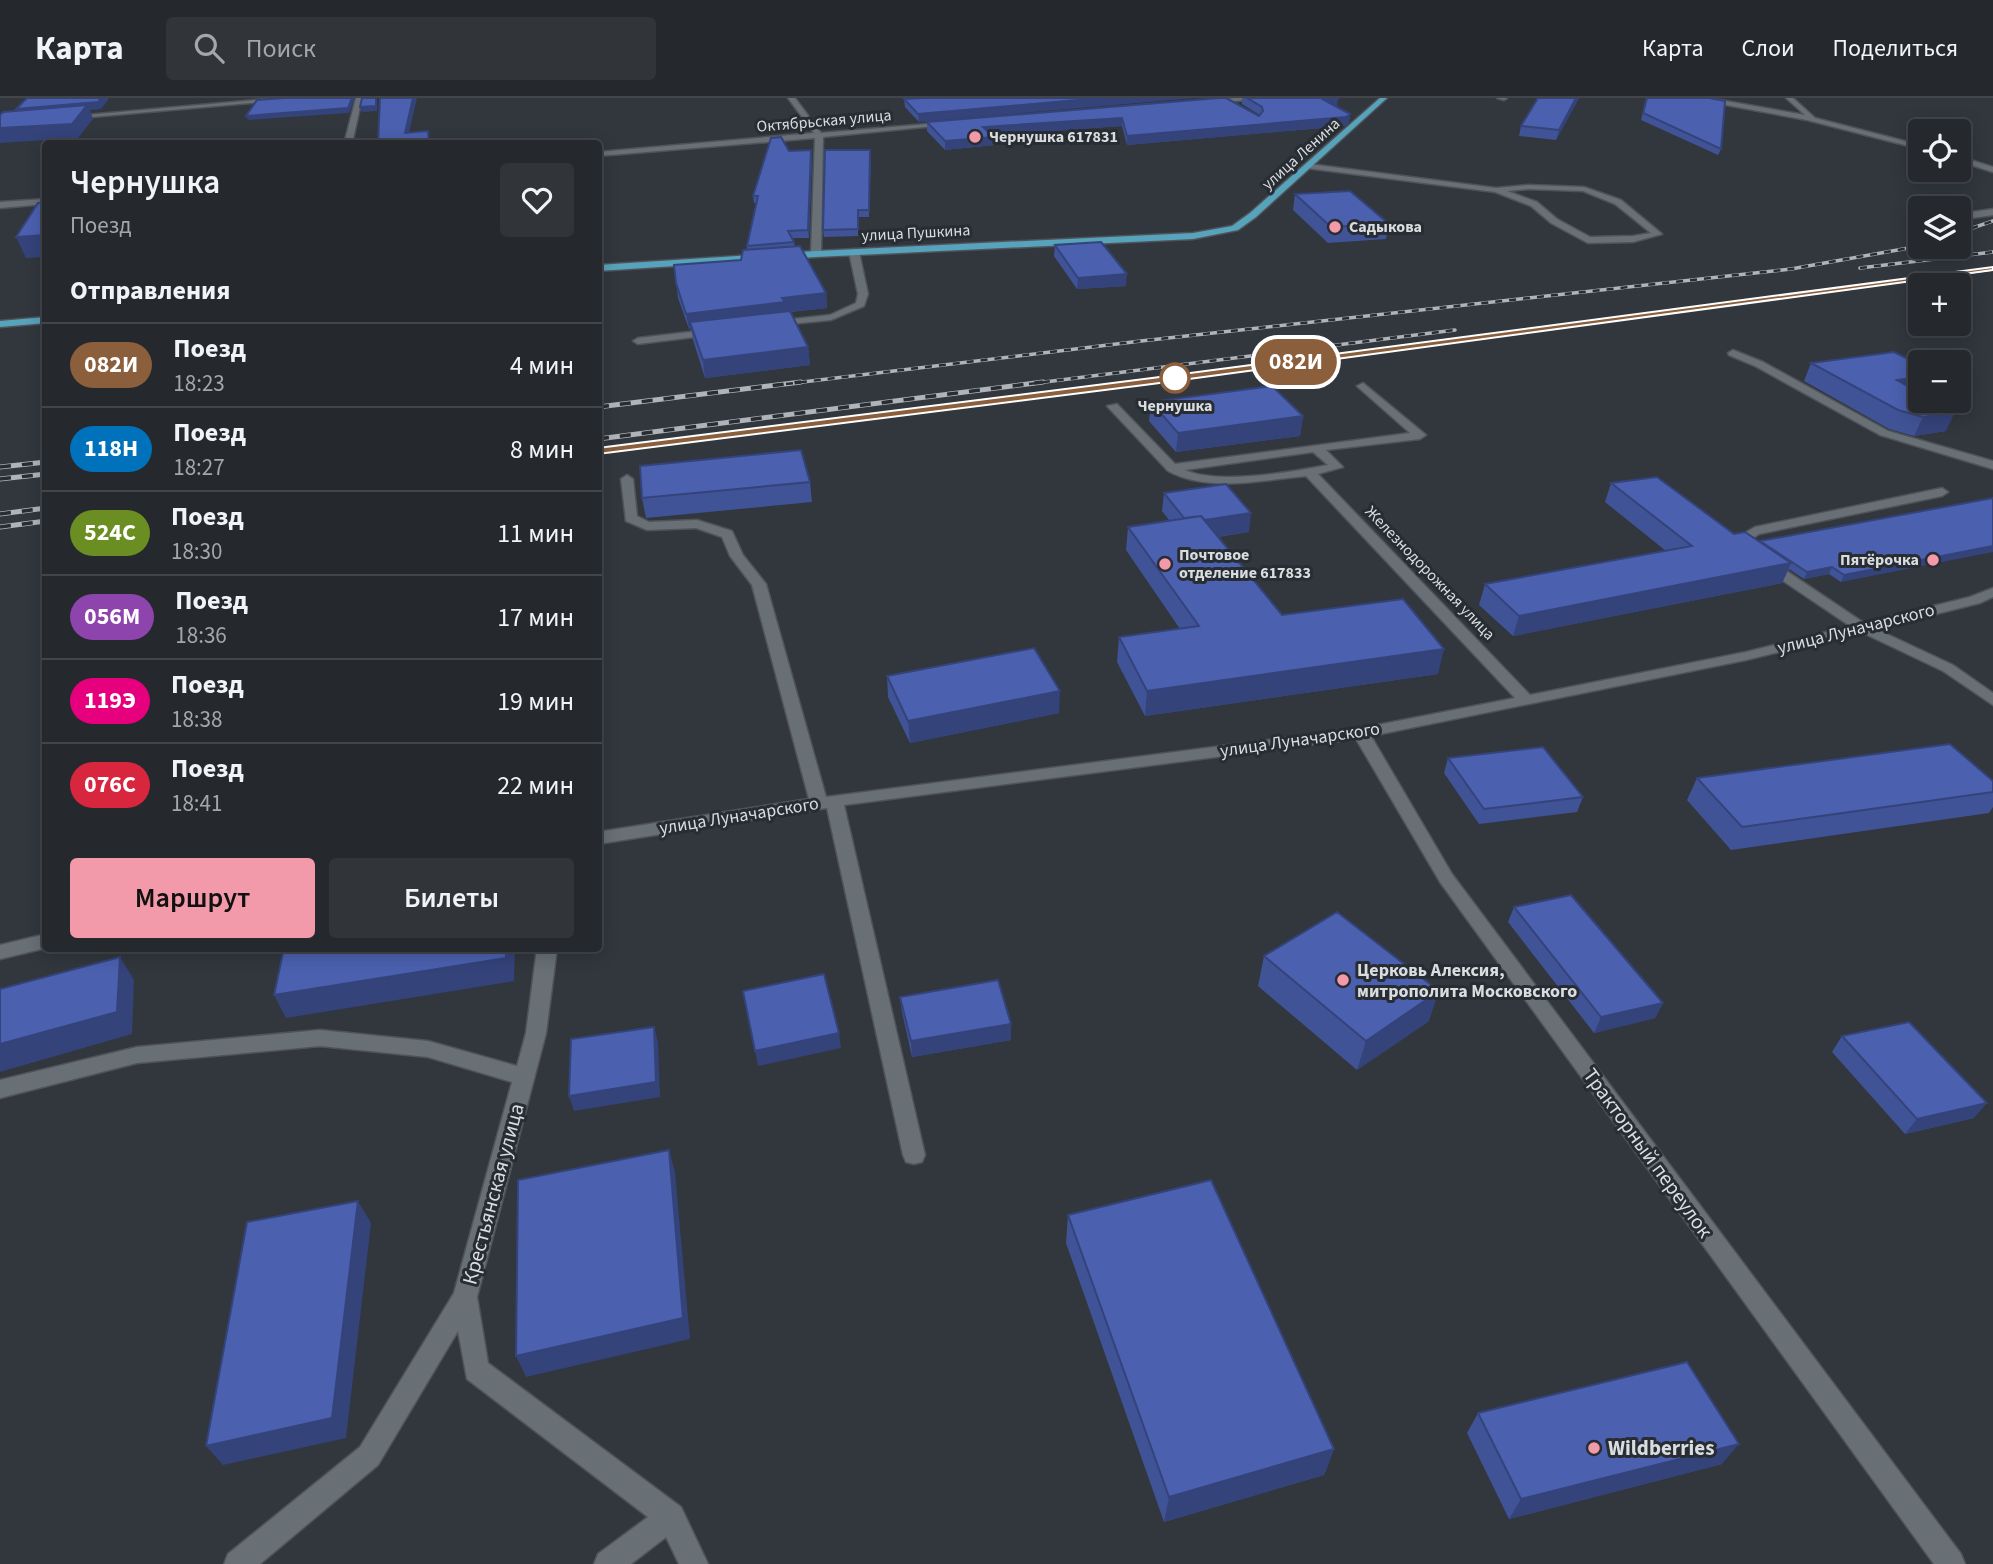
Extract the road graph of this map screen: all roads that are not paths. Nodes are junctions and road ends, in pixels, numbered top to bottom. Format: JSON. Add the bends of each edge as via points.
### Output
{"nodes":[{"id":1,"x":305,"y":98,"type":"edge"},
{"id":2,"x":359,"y":98,"type":"edge"},
{"id":3,"x":791,"y":98,"type":"edge"},
{"id":4,"x":1261,"y":98,"type":"edge"},
{"id":5,"x":1384,"y":98,"type":"edge"},
{"id":6,"x":1691,"y":98,"type":"edge"},
{"id":7,"x":1789,"y":98,"type":"edge"},
{"id":8,"x":1224,"y":99,"type":"edge"},
{"id":9,"x":1199,"y":103,"type":"edge"},
{"id":10,"x":1237,"y":107,"type":"edge"},
{"id":11,"x":55,"y":118,"type":"edge"},
{"id":12,"x":1815,"y":120,"type":"junction"},
{"id":13,"x":955,"y":124,"type":"edge"},
{"id":14,"x":819,"y":135,"type":"junction"},
{"id":15,"x":349,"y":140,"type":"edge"},
{"id":16,"x":1908,"y":144,"type":"edge"},
{"id":17,"x":602,"y":154,"type":"edge"},
{"id":18,"x":1971,"y":156,"type":"edge"},
{"id":19,"x":1981,"y":156,"type":"dead end"},
{"id":20,"x":1971,"y":162,"type":"edge"},
{"id":21,"x":1309,"y":166,"type":"junction"},
{"id":22,"x":1993,"y":170,"type":"edge"},
{"id":23,"x":1496,"y":190,"type":"junction"},
{"id":24,"x":42,"y":201,"type":"edge"},
{"id":25,"x":0,"y":205,"type":"edge"},
{"id":26,"x":1993,"y":212,"type":"edge"},
{"id":27,"x":1971,"y":215,"type":"edge"},
{"id":28,"x":1235,"y":228,"type":"joint"},
{"id":29,"x":854,"y":252,"type":"junction"},
{"id":30,"x":816,"y":254,"type":"junction"},
{"id":31,"x":602,"y":268,"type":"edge"},
{"id":32,"x":42,"y":320,"type":"edge"},
{"id":33,"x":0,"y":324,"type":"edge"},
{"id":34,"x":760,"y":326,"type":"edge"},
{"id":35,"x":733,"y":329,"type":"edge"},
{"id":36,"x":638,"y":341,"type":"dead end"},
{"id":37,"x":1732,"y":353,"type":"dead end"},
{"id":38,"x":1363,"y":386,"type":"dead end"},
{"id":39,"x":1113,"y":406,"type":"dead end"},
{"id":40,"x":1316,"y":448,"type":"junction"},
{"id":41,"x":1993,"y":465,"type":"edge"},
{"id":42,"x":1172,"y":468,"type":"junction"},
{"id":43,"x":1309,"y":472,"type":"junction"},
{"id":44,"x":627,"y":480,"type":"dead end"},
{"id":45,"x":1942,"y":492,"type":"dead end"},
{"id":46,"x":1993,"y":592,"type":"edge"},
{"id":47,"x":1861,"y":628,"type":"junction"},
{"id":48,"x":1526,"y":700,"type":"junction"},
{"id":49,"x":1993,"y":700,"type":"edge"},
{"id":50,"x":1362,"y":733,"type":"junction"},
{"id":51,"x":826,"y":802,"type":"junction"},
{"id":52,"x":602,"y":837,"type":"edge"},
{"id":53,"x":42,"y":942,"type":"edge"},
{"id":54,"x":0,"y":951,"type":"edge"},
{"id":55,"x":546,"y":952,"type":"edge"},
{"id":56,"x":524,"y":1077,"type":"junction"},
{"id":57,"x":0,"y":1089,"type":"edge"},
{"id":58,"x":914,"y":1155,"type":"dead end"},
{"id":59,"x":465,"y":1297,"type":"junction"},
{"id":60,"x":671,"y":1517,"type":"junction"},
{"id":61,"x":238,"y":1564,"type":"edge"},
{"id":62,"x":608,"y":1564,"type":"edge"},
{"id":63,"x":694,"y":1564,"type":"edge"},
{"id":64,"x":1951,"y":1564,"type":"edge"}],
"edges":[{"from":1,"to":11,"type":"street"},
{"from":2,"to":15,"type":"street"},
{"from":3,"to":14,"type":"street"},
{"from":4,"to":8,"type":"street"},
{"from":5,"to":21,"type":"main road","name":"улица Ленина"},
{"from":6,"to":12,"type":"street"},
{"from":7,"to":12,"type":"street"},
{"from":8,"to":9,"type":"street"},
{"from":8,"to":10,"type":"street"},
{"from":12,"to":16,"type":"street"},
{"from":13,"to":14,"type":"street","name":"Октябрьская улица"},
{"from":14,"to":17,"type":"street","name":"Октябрьская улица"},
{"from":14,"to":30,"type":"street"},
{"from":18,"to":19,"type":"street"},
{"from":20,"to":22,"type":"street"},
{"from":21,"to":23,"type":"street"},
{"from":21,"to":28,"type":"main road","name":"улица Ленина"},
{"from":23,"to":23,"type":"street","via":[[1534,204],[1588,240],[1658,234],[1618,202],[1584,189]]},
{"from":24,"to":25,"type":"street"},
{"from":26,"to":27,"type":"street"},
{"from":28,"to":29,"type":"main road","name":"улица Пушкина","via":[[1193,236]]},
{"from":29,"to":30,"type":"main road","name":"улица Пушкина"},
{"from":29,"to":34,"type":"street","via":[[863,294],[854,310],[828,318]]},
{"from":30,"to":31,"type":"main road","name":"улица Пушкина"},
{"from":32,"to":33,"type":"main road"},
{"from":35,"to":36,"type":"street"},
{"from":37,"to":41,"type":"street","via":[[1885,433]]},
{"from":38,"to":40,"type":"street","via":[[1420,435]]},
{"from":39,"to":42,"type":"street"},
{"from":40,"to":42,"type":"street"},
{"from":40,"to":43,"type":"street","via":[[1337,467]]},
{"from":42,"to":43,"type":"street","via":[[1182,477],[1212,480]]},
{"from":43,"to":48,"type":"street","name":"Железнодорожная улица"},
{"from":44,"to":51,"type":"street","via":[[631,518],[647,526],[697,524],[727,534],[737,556],[760,584]]},
{"from":45,"to":47,"type":"street","via":[[1755,531],[1743,538],[1745,549]]},
{"from":46,"to":47,"type":"street","name":"улица Луначарского"},
{"from":47,"to":48,"type":"street","name":"улица Луначарского"},
{"from":47,"to":49,"type":"street","via":[[1948,668]]},
{"from":48,"to":50,"type":"street","name":"улица Луначарского"},
{"from":50,"to":51,"type":"street","name":"улица Луначарского"},
{"from":50,"to":64,"type":"street","name":"Тракторный переулок","via":[[1446,878]]},
{"from":51,"to":52,"type":"street","name":"улица Луначарского"},
{"from":51,"to":58,"type":"street"},
{"from":53,"to":54,"type":"street"},
{"from":55,"to":56,"type":"street","name":"Крестьянская улица","via":[[536,1033]]},
{"from":56,"to":57,"type":"street","via":[[428,1049],[320,1038],[137,1055]]},
{"from":56,"to":59,"type":"street","name":"Крестьянская улица"},
{"from":59,"to":60,"type":"street","via":[[476,1370]]},
{"from":59,"to":61,"type":"street","name":"Крестьянская улица","via":[[369,1456]]},
{"from":60,"to":62,"type":"street"},
{"from":60,"to":63,"type":"street"}]}
